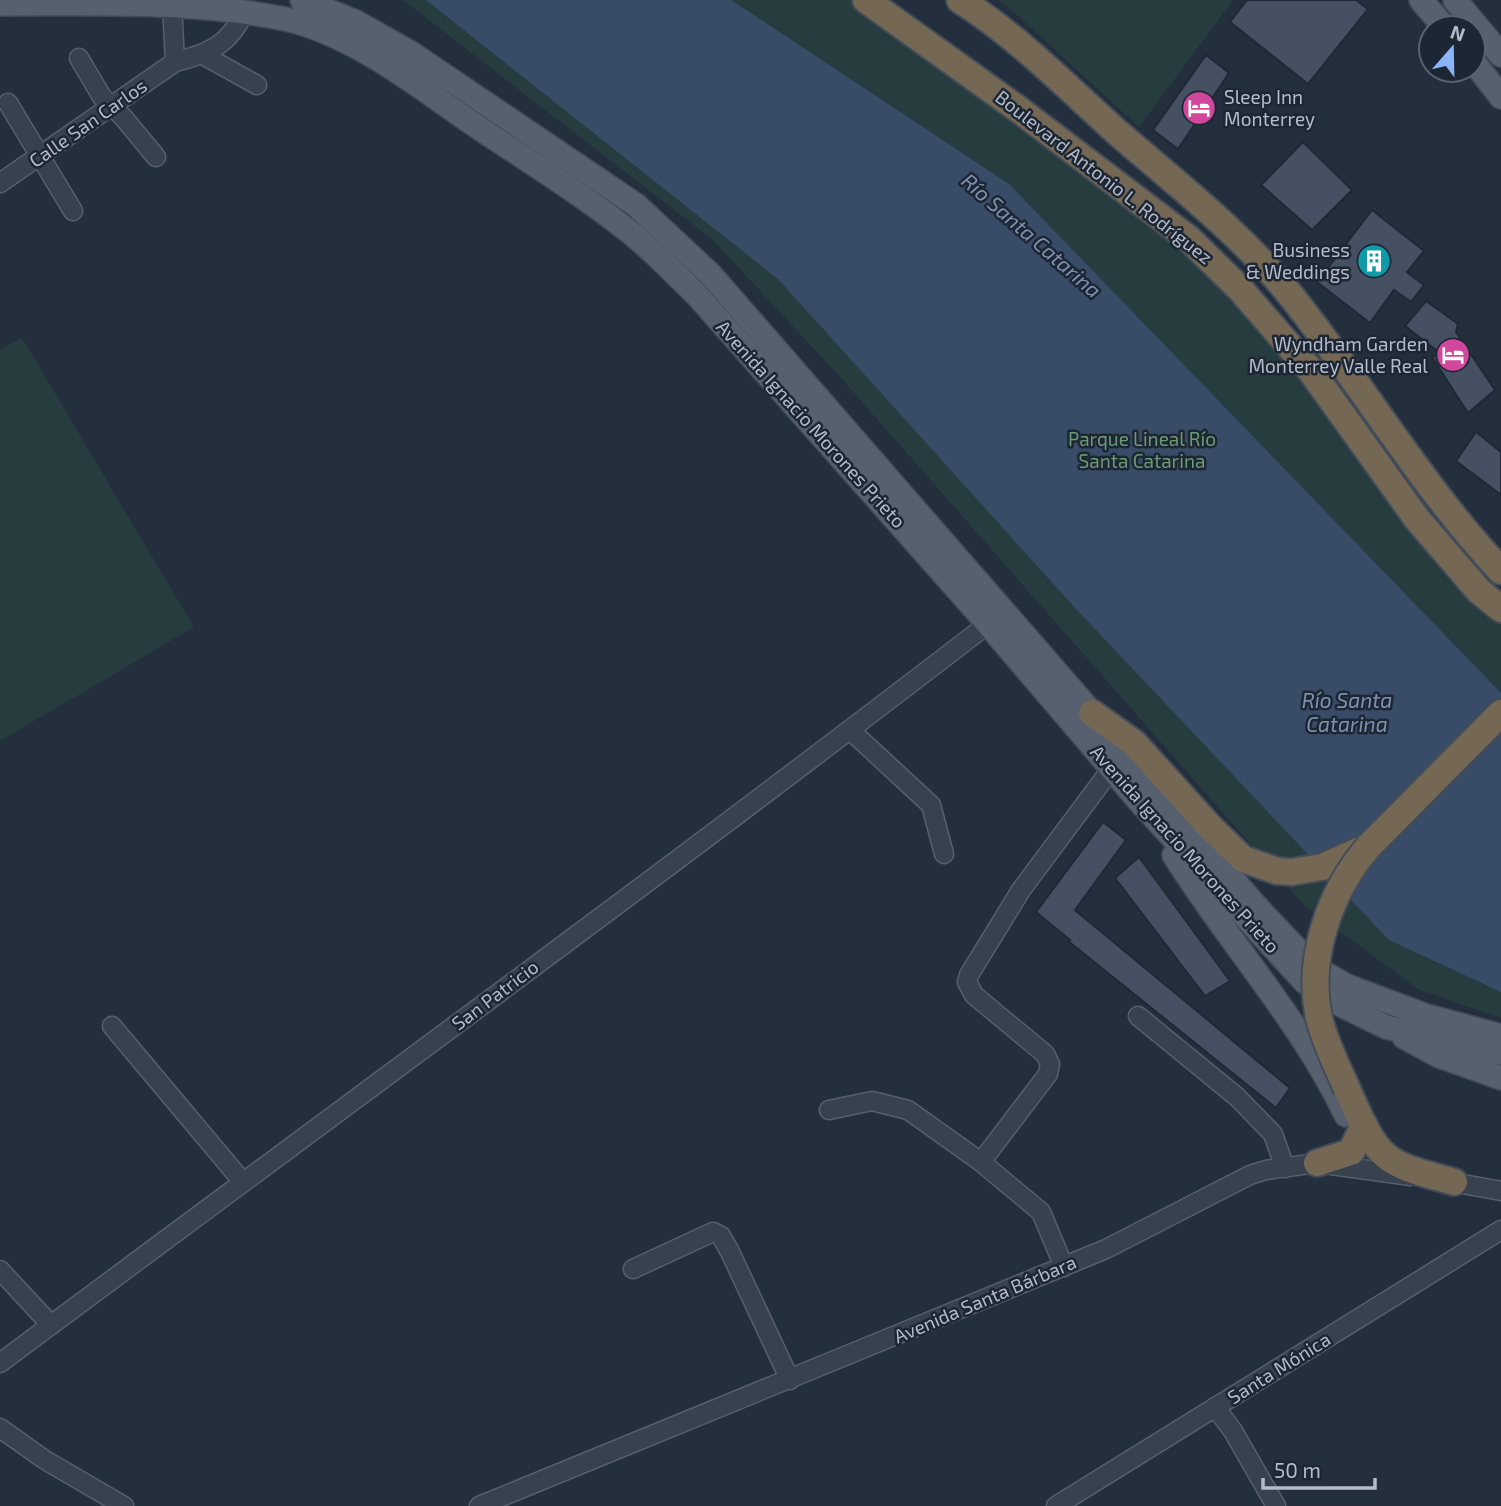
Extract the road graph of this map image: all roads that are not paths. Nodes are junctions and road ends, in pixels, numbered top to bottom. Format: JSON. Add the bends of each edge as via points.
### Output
{"nodes":[{"id":1,"x":302,"y":0,"type":"edge"},
{"id":2,"x":866,"y":0,"type":"edge"},
{"id":3,"x":960,"y":0,"type":"edge"},
{"id":4,"x":1421,"y":0,"type":"edge"},
{"id":5,"x":1455,"y":0,"type":"edge"},
{"id":6,"x":0,"y":4,"type":"edge"},
{"id":7,"x":172,"y":4,"type":"junction"},
{"id":8,"x":245,"y":10,"type":"junction"},
{"id":9,"x":1433,"y":14,"type":"edge"},
{"id":10,"x":203,"y":55,"type":"junction"},
{"id":11,"x":1501,"y":55,"type":"edge"},
{"id":12,"x":79,"y":58,"type":"dead end"},
{"id":13,"x":175,"y":62,"type":"junction"},
{"id":14,"x":1487,"y":79,"type":"edge"},
{"id":15,"x":257,"y":85,"type":"dead end"},
{"id":16,"x":1501,"y":97,"type":"edge"},
{"id":17,"x":8,"y":103,"type":"dead end"},
{"id":18,"x":113,"y":106,"type":"junction"},
{"id":19,"x":40,"y":157,"type":"junction"},
{"id":20,"x":156,"y":157,"type":"dead end"},
{"id":21,"x":0,"y":183,"type":"edge"},
{"id":22,"x":73,"y":211,"type":"dead end"},
{"id":23,"x":1501,"y":571,"type":"edge"},
{"id":24,"x":1479,"y":591,"type":"junction"},
{"id":25,"x":1501,"y":609,"type":"edge"},
{"id":26,"x":1501,"y":622,"type":"edge"},
{"id":27,"x":988,"y":624,"type":"junction"},
{"id":28,"x":1092,"y":713,"type":"junction"},
{"id":29,"x":1501,"y":713,"type":"edge"},
{"id":30,"x":850,"y":730,"type":"junction"},
{"id":31,"x":1112,"y":768,"type":"junction"},
{"id":32,"x":1140,"y":802,"type":"junction"},
{"id":33,"x":1369,"y":846,"type":"junction"},
{"id":34,"x":944,"y":853,"type":"dead end"},
{"id":35,"x":1138,"y":1016,"type":"dead end"},
{"id":36,"x":111,"y":1026,"type":"dead end"},
{"id":37,"x":1386,"y":1027,"type":"junction"},
{"id":38,"x":1496,"y":1033,"type":"edge"},
{"id":39,"x":1501,"y":1053,"type":"edge"},
{"id":40,"x":1501,"y":1078,"type":"edge"},
{"id":41,"x":829,"y":1110,"type":"dead end"},
{"id":42,"x":1364,"y":1125,"type":"junction"},
{"id":43,"x":1329,"y":1160,"type":"junction"},
{"id":44,"x":981,"y":1162,"type":"junction"},
{"id":45,"x":1285,"y":1168,"type":"junction"},
{"id":46,"x":242,"y":1181,"type":"junction"},
{"id":47,"x":1454,"y":1182,"type":"junction"},
{"id":48,"x":1501,"y":1191,"type":"edge"},
{"id":49,"x":1501,"y":1230,"type":"edge"},
{"id":50,"x":1064,"y":1266,"type":"junction"},
{"id":51,"x":633,"y":1269,"type":"dead end"},
{"id":52,"x":0,"y":1270,"type":"edge"},
{"id":53,"x":51,"y":1325,"type":"junction"},
{"id":54,"x":0,"y":1363,"type":"edge"},
{"id":55,"x":790,"y":1380,"type":"junction"},
{"id":56,"x":1215,"y":1407,"type":"junction"},
{"id":57,"x":0,"y":1428,"type":"edge"},
{"id":58,"x":124,"y":1506,"type":"edge"},
{"id":59,"x":479,"y":1506,"type":"edge"},
{"id":60,"x":1056,"y":1506,"type":"edge"},
{"id":61,"x":1276,"y":1506,"type":"edge"}],
"edges":[{"from":1,"to":28,"type":"main road","name":"Avenida Ignacio Morones Prieto","via":[[356,22],[411,53],[636,205],[677,241]]},
{"from":2,"to":24,"type":"highway","name":"Boulevard Antonio L. Rodríguez","via":[[1189,239],[1240,289],[1311,371],[1417,519]]},
{"from":3,"to":23,"type":"highway","name":"Boulevard Antonio L. Rodríguez","via":[[1036,61],[1255,257],[1290,294],[1351,372],[1434,493]]},
{"from":4,"to":9,"type":"main road"},
{"from":5,"to":11,"type":"main road"},
{"from":6,"to":7,"type":"main road","name":"Avenida Ignacio Morones Prieto"},
{"from":7,"to":8,"type":"main road","name":"Avenida Ignacio Morones Prieto"},
{"from":7,"to":13,"type":"street"},
{"from":8,"to":10,"type":"street","name":"Calle San Carlos","via":[[227,39]]},
{"from":8,"to":27,"type":"main road","name":"Avenida Ignacio Morones Prieto","via":[[293,21],[345,41],[622,225],[696,294]]},
{"from":10,"to":13,"type":"street","name":"Calle San Carlos"},
{"from":10,"to":15,"type":"street"},
{"from":12,"to":18,"type":"street","via":[[102,97]]},
{"from":13,"to":18,"type":"street","name":"Calle San Carlos"},
{"from":14,"to":16,"type":"main road"},
{"from":17,"to":19,"type":"street"},
{"from":18,"to":19,"type":"street","name":"Calle San Carlos"},
{"from":18,"to":20,"type":"street"},
{"from":19,"to":21,"type":"street","name":"Calle San Carlos"},
{"from":19,"to":22,"type":"street"},
{"from":24,"to":25,"type":"highway","name":"Boulevard Antonio L. Rodríguez"},
{"from":24,"to":26,"type":"highway"},
{"from":27,"to":30,"type":"street","name":"San Patricio"},
{"from":27,"to":31,"type":"main road","name":"Avenida Ignacio Morones Prieto"},
{"from":28,"to":33,"type":"highway","via":[[1134,743],[1243,859],[1277,871],[1300,872]]},
{"from":28,"to":38,"type":"main road","name":"Avenida Ignacio Morones Prieto","via":[[1254,904],[1317,969],[1347,986],[1424,1015]]},
{"from":29,"to":33,"type":"highway"},
{"from":30,"to":34,"type":"street","via":[[931,805]]},
{"from":30,"to":46,"type":"street","name":"San Patricio"},
{"from":31,"to":32,"type":"main road","name":"Avenida Ignacio Morones Prieto"},
{"from":31,"to":44,"type":"street","via":[[1021,890],[968,975],[974,995],[1045,1055],[1049,1064],[1048,1074]]},
{"from":32,"to":37,"type":"main road","name":"Avenida Ignacio Morones Prieto","via":[[1305,982]]},
{"from":32,"to":43,"type":"main road","via":[[1197,892],[1317,1060],[1346,1114],[1351,1142]]},
{"from":33,"to":42,"type":"highway","bridge":true,"via":[[1325,924],[1315,974],[1324,1036]]},
{"from":35,"to":45,"type":"street","via":[[1237,1097],[1273,1134]]},
{"from":36,"to":46,"type":"street"},
{"from":37,"to":39,"type":"main road","name":"Avenida Ignacio Morones Prieto"},
{"from":37,"to":40,"type":"main road","via":[[1439,1056]]},
{"from":41,"to":44,"type":"street","via":[[872,1101],[908,1110]]},
{"from":42,"to":43,"type":"highway","via":[[1353,1149]]},
{"from":42,"to":47,"type":"highway","via":[[1394,1161]]},
{"from":43,"to":45,"type":"street","name":"Avenida Santa Bárbara"},
{"from":43,"to":47,"type":"street","name":"Avenida Santa Bárbara"},
{"from":44,"to":50,"type":"street","via":[[1041,1212]]},
{"from":45,"to":50,"type":"street","name":"Avenida Santa Bárbara","via":[[1250,1175]]},
{"from":46,"to":53,"type":"street","name":"San Patricio"},
{"from":47,"to":48,"type":"street","name":"Avenida Santa Bárbara"},
{"from":49,"to":56,"type":"street","name":"Santa Mónica"},
{"from":50,"to":55,"type":"street","name":"Avenida Santa Bárbara"},
{"from":51,"to":55,"type":"street","via":[[717,1234],[730,1252]]},
{"from":52,"to":53,"type":"street"},
{"from":53,"to":54,"type":"street","name":"San Patricio"},
{"from":55,"to":59,"type":"street","name":"Avenida Santa Bárbara"},
{"from":56,"to":60,"type":"street","name":"Santa Mónica"},
{"from":56,"to":61,"type":"street"},
{"from":57,"to":58,"type":"street"}]}
